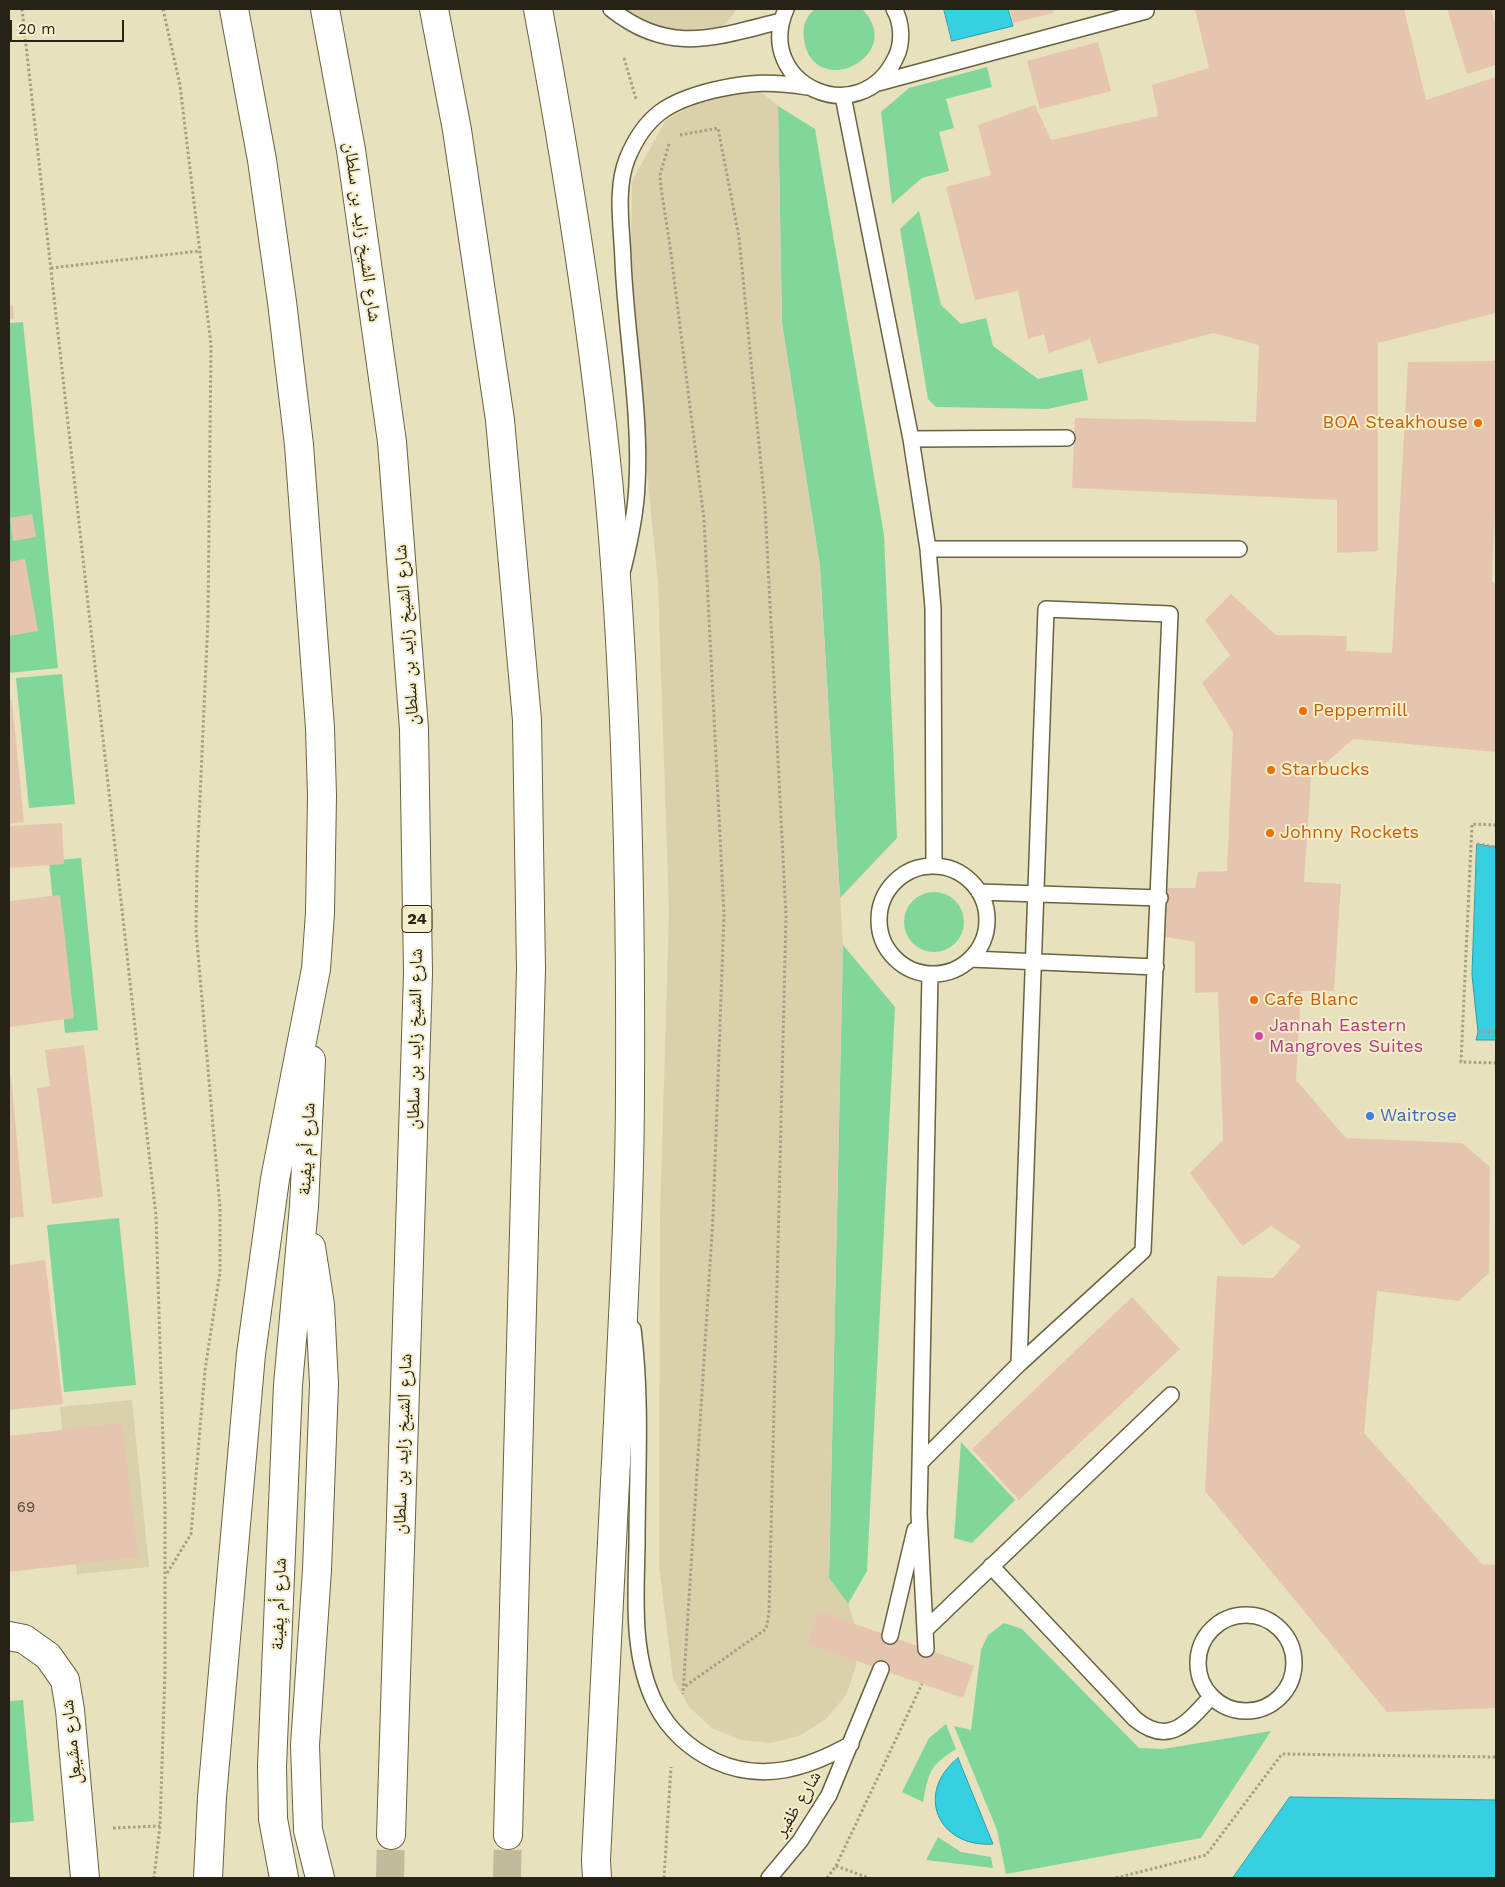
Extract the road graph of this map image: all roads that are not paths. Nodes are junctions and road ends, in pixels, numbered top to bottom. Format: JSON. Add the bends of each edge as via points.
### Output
{"nodes":[{"id":1,"x":234,"y":9,"type":"edge"},
{"id":2,"x":325,"y":9,"type":"edge"},
{"id":3,"x":434,"y":9,"type":"edge"},
{"id":4,"x":538,"y":9,"type":"edge"},
{"id":5,"x":611,"y":9,"type":"edge"},
{"id":6,"x":894,"y":9,"type":"edge"},
{"id":7,"x":1145,"y":9,"type":"edge"},
{"id":8,"x":784,"y":15,"type":"edge"},
{"id":9,"x":878,"y":83,"type":"junction"},
{"id":10,"x":807,"y":87,"type":"junction"},
{"id":11,"x":842,"y":96,"type":"junction"},
{"id":12,"x":1067,"y":438,"type":"dead end"},
{"id":13,"x":911,"y":439,"type":"junction"},
{"id":14,"x":928,"y":549,"type":"junction"},
{"id":15,"x":1239,"y":549,"type":"dead end"},
{"id":16,"x":617,"y":598,"type":"junction"},
{"id":17,"x":934,"y":866,"type":"junction"},
{"id":18,"x":979,"y":892,"type":"junction"},
{"id":19,"x":1036,"y":894,"type":"junction"},
{"id":20,"x":1160,"y":898,"type":"junction"},
{"id":21,"x":971,"y":959,"type":"junction"},
{"id":22,"x":1033,"y":961,"type":"junction"},
{"id":23,"x":1156,"y":966,"type":"junction"},
{"id":24,"x":316,"y":969,"type":"junction"},
{"id":25,"x":930,"y":974,"type":"junction"},
{"id":26,"x":304,"y":1206,"type":"junction"},
{"id":27,"x":625,"y":1274,"type":"junction"},
{"id":28,"x":293,"y":1329,"type":"joint"},
{"id":29,"x":1019,"y":1364,"type":"junction"},
{"id":30,"x":1171,"y":1395,"type":"dead end"},
{"id":31,"x":921,"y":1462,"type":"junction"},
{"id":32,"x":919,"y":1514,"type":"junction"},
{"id":33,"x":991,"y":1566,"type":"junction"},
{"id":34,"x":926,"y":1629,"type":"junction"},
{"id":35,"x":9,"y":1636,"type":"edge"},
{"id":36,"x":890,"y":1636,"type":"dead end"},
{"id":37,"x":926,"y":1649,"type":"dead end"},
{"id":38,"x":881,"y":1669,"type":"dead end"},
{"id":39,"x":1211,"y":1697,"type":"junction"},
{"id":40,"x":851,"y":1744,"type":"junction"},
{"id":41,"x":508,"y":1835,"type":"tunnel mouth"},
{"id":42,"x":392,"y":1836,"type":"tunnel mouth"},
{"id":43,"x":593,"y":1872,"type":"edge"},
{"id":44,"x":85,"y":1878,"type":"edge"},
{"id":45,"x":208,"y":1878,"type":"edge"},
{"id":46,"x":284,"y":1878,"type":"edge"},
{"id":47,"x":320,"y":1878,"type":"edge"},
{"id":48,"x":769,"y":1878,"type":"edge"}],
"edges":[{"from":1,"to":24,"type":"main road","via":[[262,160],[299,445],[320,728],[322,796]]},
{"from":2,"to":42,"type":"main road","name":"شارع الشيخ زايد بن سلطان","number":"24","via":[[351,150],[392,442],[414,729],[418,973]]},
{"from":3,"to":41,"type":"main road","via":[[457,130],[500,420],[527,720],[530,969]]},
{"from":4,"to":16,"type":"main road","via":[[594,356]]},
{"from":5,"to":8,"type":"lane","via":[[643,30],[684,40],[706,39]]},
{"from":6,"to":9,"type":"lane","via":[[901,32],[899,52]]},
{"from":7,"to":9,"type":"lane"},
{"from":8,"to":10,"type":"lane","via":[[780,41],[784,58]]},
{"from":9,"to":11,"type":"lane","via":[[861,92]]},
{"from":10,"to":11,"type":"lane","via":[[824,94]]},
{"from":10,"to":16,"type":"lane","via":[[756,82],[696,94],[674,102],[662,109],[643,129],[626,161],[621,203],[624,294],[638,483],[632,534]]},
{"from":11,"to":13,"type":"lane"},
{"from":12,"to":13,"type":"lane"},
{"from":13,"to":14,"type":"lane"},
{"from":14,"to":15,"type":"lane"},
{"from":14,"to":17,"type":"lane","via":[[933,608]]},
{"from":16,"to":27,"type":"main road","via":[[629,915],[630,1090]]},
{"from":17,"to":18,"type":"lane","via":[[952,869],[967,878]]},
{"from":17,"to":25,"type":"lane","via":[[916,868],[894,883],[881,905],[879,923],[882,941],[892,956],[905,967]]},
{"from":18,"to":19,"type":"lane"},
{"from":18,"to":21,"type":"lane","via":[[986,909],[986,927],[982,944]]},
{"from":19,"to":20,"type":"lane"},
{"from":19,"to":20,"type":"lane","via":[[1046,609],[1170,614]]},
{"from":19,"to":22,"type":"lane"},
{"from":20,"to":23,"type":"lane"},
{"from":21,"to":22,"type":"lane"},
{"from":21,"to":25,"type":"lane","via":[[956,970]]},
{"from":22,"to":23,"type":"lane"},
{"from":22,"to":29,"type":"lane"},
{"from":23,"to":29,"type":"lane","via":[[1143,1251]]},
{"from":24,"to":26,"type":"main road","name":"شارع أم يفينة"},
{"from":24,"to":45,"type":"main road","via":[[275,1179],[251,1354],[212,1797]]},
{"from":25,"to":31,"type":"lane"},
{"from":26,"to":28,"type":"main road","name":"شارع أم يفينة"},
{"from":26,"to":47,"type":"main road","via":[[320,1305],[324,1384],[317,1570],[305,1745],[308,1830]]},
{"from":27,"to":40,"type":"lane","via":[[636,1353],[638,1398],[636,1628],[645,1674],[656,1704],[674,1731],[699,1753],[730,1768],[758,1773],[786,1772],[825,1758]]},
{"from":27,"to":43,"type":"main road"},
{"from":28,"to":46,"type":"main road","name":"شارع أم يِفينة","via":[[287,1395],[272,1766],[273,1819]]},
{"from":29,"to":31,"type":"lane"},
{"from":30,"to":33,"type":"lane"},
{"from":31,"to":32,"type":"lane"},
{"from":32,"to":34,"type":"lane"},
{"from":32,"to":36,"type":"lane"},
{"from":33,"to":34,"type":"lane"},
{"from":33,"to":39,"type":"lane","via":[[1149,1731],[1168,1732],[1188,1721]]},
{"from":34,"to":37,"type":"lane"},
{"from":35,"to":44,"type":"main road","name":"شارع مشَيعِل","via":[[24,1639],[48,1656],[65,1680]]},
{"from":38,"to":40,"type":"lane","name":"شارع ظفير"},
{"from":39,"to":39,"type":"lane","via":[[1199,1676],[1198,1659],[1201,1644],[1210,1630],[1223,1620],[1238,1615],[1254,1615],[1269,1620],[1281,1630],[1290,1643],[1294,1658],[1293,1674],[1287,1689],[1276,1701],[1262,1709],[1247,1712],[1231,1709]]},
{"from":40,"to":48,"type":"lane","name":"شارع ظفير","via":[[829,1795],[800,1841]]}]}
